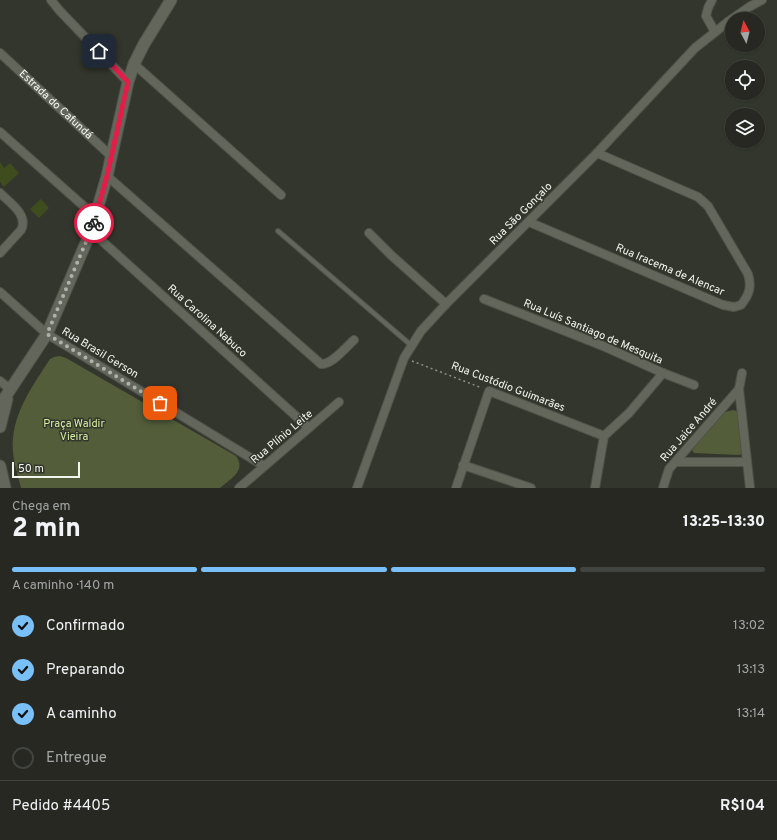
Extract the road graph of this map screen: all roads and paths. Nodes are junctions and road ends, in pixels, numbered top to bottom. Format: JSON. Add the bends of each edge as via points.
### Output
{"nodes":[{"id":1,"x":51,"y":0,"type":"edge"},
{"id":2,"x":712,"y":0,"type":"edge"},
{"id":3,"x":762,"y":0,"type":"edge"},
{"id":4,"x":166,"y":2,"type":"edge"},
{"id":5,"x":715,"y":32,"type":"junction"},
{"id":6,"x":0,"y":53,"type":"edge"},
{"id":7,"x":134,"y":64,"type":"junction"},
{"id":8,"x":128,"y":82,"type":"junction"},
{"id":9,"x":0,"y":132,"type":"edge"},
{"id":10,"x":597,"y":153,"type":"junction"},
{"id":11,"x":111,"y":156,"type":"junction"},
{"id":12,"x":107,"y":176,"type":"junction"},
{"id":13,"x":0,"y":193,"type":"edge"},
{"id":14,"x":281,"y":196,"type":"dead end"},
{"id":15,"x":96,"y":217,"type":"junction"},
{"id":16,"x":529,"y":222,"type":"junction"},
{"id":17,"x":91,"y":231,"type":"junction"},
{"id":18,"x":278,"y":231,"type":"dead end"},
{"id":19,"x":369,"y":233,"type":"dead end"},
{"id":20,"x":0,"y":253,"type":"edge"},
{"id":21,"x":0,"y":292,"type":"edge"},
{"id":22,"x":484,"y":299,"type":"dead end"},
{"id":23,"x":446,"y":304,"type":"junction"},
{"id":24,"x":47,"y":334,"type":"junction"},
{"id":25,"x":354,"y":340,"type":"dead end"},
{"id":26,"x":412,"y":346,"type":"junction"},
{"id":27,"x":404,"y":358,"type":"junction"},
{"id":28,"x":663,"y":373,"type":"junction"},
{"id":29,"x":742,"y":373,"type":"dead end"},
{"id":30,"x":0,"y":381,"type":"edge"},
{"id":31,"x":694,"y":385,"type":"dead end"},
{"id":32,"x":739,"y":389,"type":"junction"},
{"id":33,"x":489,"y":391,"type":"junction"},
{"id":34,"x":9,"y":392,"type":"junction"},
{"id":35,"x":339,"y":402,"type":"dead end"},
{"id":36,"x":0,"y":405,"type":"edge"},
{"id":37,"x":0,"y":427,"type":"edge"},
{"id":38,"x":309,"y":428,"type":"junction"},
{"id":39,"x":604,"y":436,"type":"junction"},
{"id":40,"x":676,"y":462,"type":"junction"},
{"id":41,"x":747,"y":462,"type":"junction"},
{"id":42,"x":464,"y":465,"type":"junction"},
{"id":43,"x":0,"y":466,"type":"edge"},
{"id":44,"x":264,"y":466,"type":"junction"},
{"id":45,"x":6,"y":488,"type":"edge"},
{"id":46,"x":238,"y":488,"type":"edge"},
{"id":47,"x":357,"y":488,"type":"edge"},
{"id":48,"x":456,"y":488,"type":"edge"},
{"id":49,"x":531,"y":488,"type":"edge"},
{"id":50,"x":595,"y":488,"type":"edge"},
{"id":51,"x":662,"y":488,"type":"edge"},
{"id":52,"x":750,"y":488,"type":"edge"}],
"edges":[{"from":1,"to":8,"type":"street"},
{"from":2,"to":5,"type":"street","via":[[706,16]]},
{"from":3,"to":5,"type":"street","name":"Rua São Gonçalo"},
{"from":4,"to":7,"type":"street"},
{"from":5,"to":10,"type":"street","name":"Rua São Gonçalo","via":[[695,48]]},
{"from":6,"to":11,"type":"street","name":"Estrada do Cafundá"},
{"from":7,"to":8,"type":"street"},
{"from":7,"to":14,"type":"street"},
{"from":8,"to":11,"type":"street"},
{"from":9,"to":15,"type":"street"},
{"from":10,"to":16,"type":"street","name":"Rua São Gonçalo"},
{"from":10,"to":16,"type":"street","name":"Rua Iracema de Alencar","via":[[698,197],[708,206],[748,274],[750,288],[741,305],[723,305]]},
{"from":11,"to":12,"type":"street"},
{"from":12,"to":15,"type":"street"},
{"from":12,"to":25,"type":"street","via":[[321,364],[330,362]]},
{"from":13,"to":20,"type":"street","via":[[21,215],[24,226]]},
{"from":15,"to":17,"type":"street"},
{"from":16,"to":23,"type":"street","name":"Rua São Gonçalo"},
{"from":17,"to":24,"type":"street"},
{"from":17,"to":38,"type":"street","name":"Rua Carolina Nabuco"},
{"from":18,"to":26,"type":"lane"},
{"from":19,"to":23,"type":"street"},
{"from":21,"to":24,"type":"street","name":"Rua Brasil Gerson"},
{"from":22,"to":28,"type":"street","name":"Rua Luís Santiago de Mesquita","via":[[603,346]]},
{"from":23,"to":26,"type":"street","name":"Rua São Gonçalo"},
{"from":24,"to":34,"type":"street"},
{"from":24,"to":44,"type":"street","name":"Rua Brasil Gerson"},
{"from":26,"to":27,"type":"street","name":"Rua São Gonçalo"},
{"from":27,"to":33,"type":"path","name":"Rua Custódio Guimarães"},
{"from":27,"to":47,"type":"street","name":"Rua São Gonçalo"},
{"from":28,"to":31,"type":"street","name":"Rua Luís Santiago de Mesquita"},
{"from":28,"to":39,"type":"street","via":[[629,413]]},
{"from":29,"to":32,"type":"street"},
{"from":30,"to":34,"type":"street"},
{"from":32,"to":40,"type":"street","name":"Rua Jaice André"},
{"from":32,"to":41,"type":"street"},
{"from":33,"to":39,"type":"street","name":"Rua Custódio Guimarães"},
{"from":33,"to":42,"type":"street"},
{"from":34,"to":36,"type":"street"},
{"from":34,"to":37,"type":"street"},
{"from":35,"to":38,"type":"street","name":"Rua Plínio Leite"},
{"from":38,"to":44,"type":"street","name":"Rua Plínio Leite"},
{"from":39,"to":50,"type":"street"},
{"from":40,"to":41,"type":"street"},
{"from":40,"to":51,"type":"street","name":"Rua Jaice André","via":[[669,469]]},
{"from":41,"to":52,"type":"street"},
{"from":42,"to":48,"type":"street"},
{"from":42,"to":49,"type":"street"},
{"from":43,"to":45,"type":"street"},
{"from":44,"to":46,"type":"street","name":"Rua Plínio Leite"}]}
